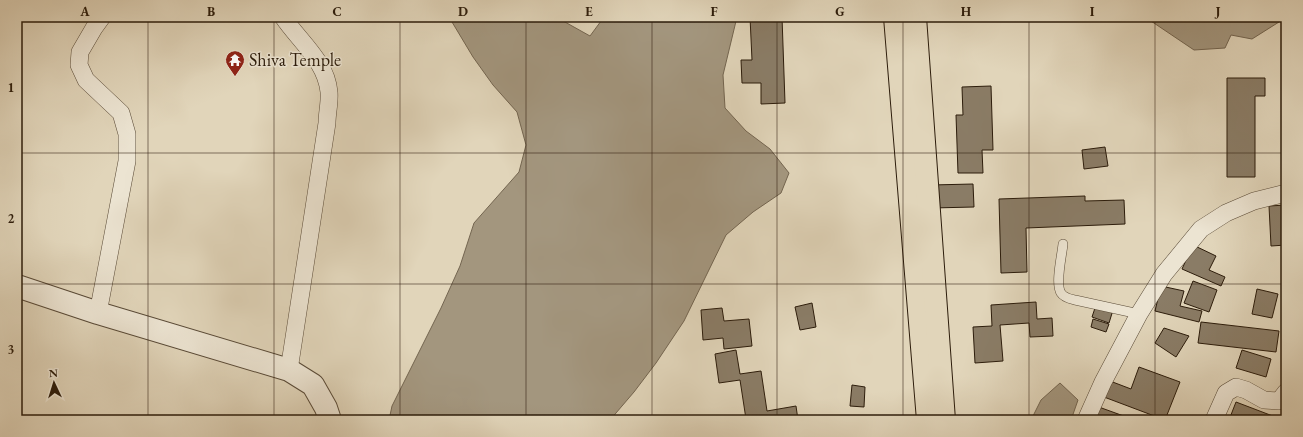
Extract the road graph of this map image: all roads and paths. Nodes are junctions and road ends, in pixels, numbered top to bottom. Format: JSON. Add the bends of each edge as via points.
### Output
{"nodes":[{"id":1,"x":102,"y":17,"type":"edge"},
{"id":2,"x":283,"y":17,"type":"edge"},
{"id":3,"x":895,"y":17,"type":"edge"},
{"id":4,"x":915,"y":17,"type":"edge"},
{"id":5,"x":1286,"y":193,"type":"edge"},
{"id":6,"x":1063,"y":244,"type":"dead end"},
{"id":7,"x":17,"y":286,"type":"edge"},
{"id":8,"x":98,"y":313,"type":"junction"},
{"id":9,"x":1139,"y":314,"type":"junction"},
{"id":10,"x":289,"y":370,"type":"junction"},
{"id":11,"x":1286,"y":392,"type":"edge"},
{"id":12,"x":330,"y":420,"type":"edge"},
{"id":13,"x":928,"y":420,"type":"edge"},
{"id":14,"x":944,"y":420,"type":"edge"},
{"id":15,"x":1086,"y":420,"type":"edge"},
{"id":16,"x":1214,"y":420,"type":"edge"}],
"edges":[{"from":1,"to":8,"type":"street","via":[[80,52],[79,65],[86,80],[121,113],[127,134],[127,154],[123,188]]},
{"from":2,"to":10,"type":"street","via":[[324,71],[329,92],[327,123]]},
{"from":3,"to":13,"type":"main road"},
{"from":4,"to":14,"type":"main road"},
{"from":5,"to":9,"type":"street","via":[[1254,201],[1226,212],[1201,229],[1164,274]]},
{"from":6,"to":9,"type":"lane","via":[[1059,279],[1061,294],[1075,300]]},
{"from":7,"to":8,"type":"street"},
{"from":8,"to":10,"type":"street"},
{"from":9,"to":15,"type":"street"},
{"from":10,"to":12,"type":"street","via":[[313,385]]},
{"from":11,"to":16,"type":"street","via":[[1279,401],[1264,400],[1246,390],[1236,388],[1226,393]]}]}
